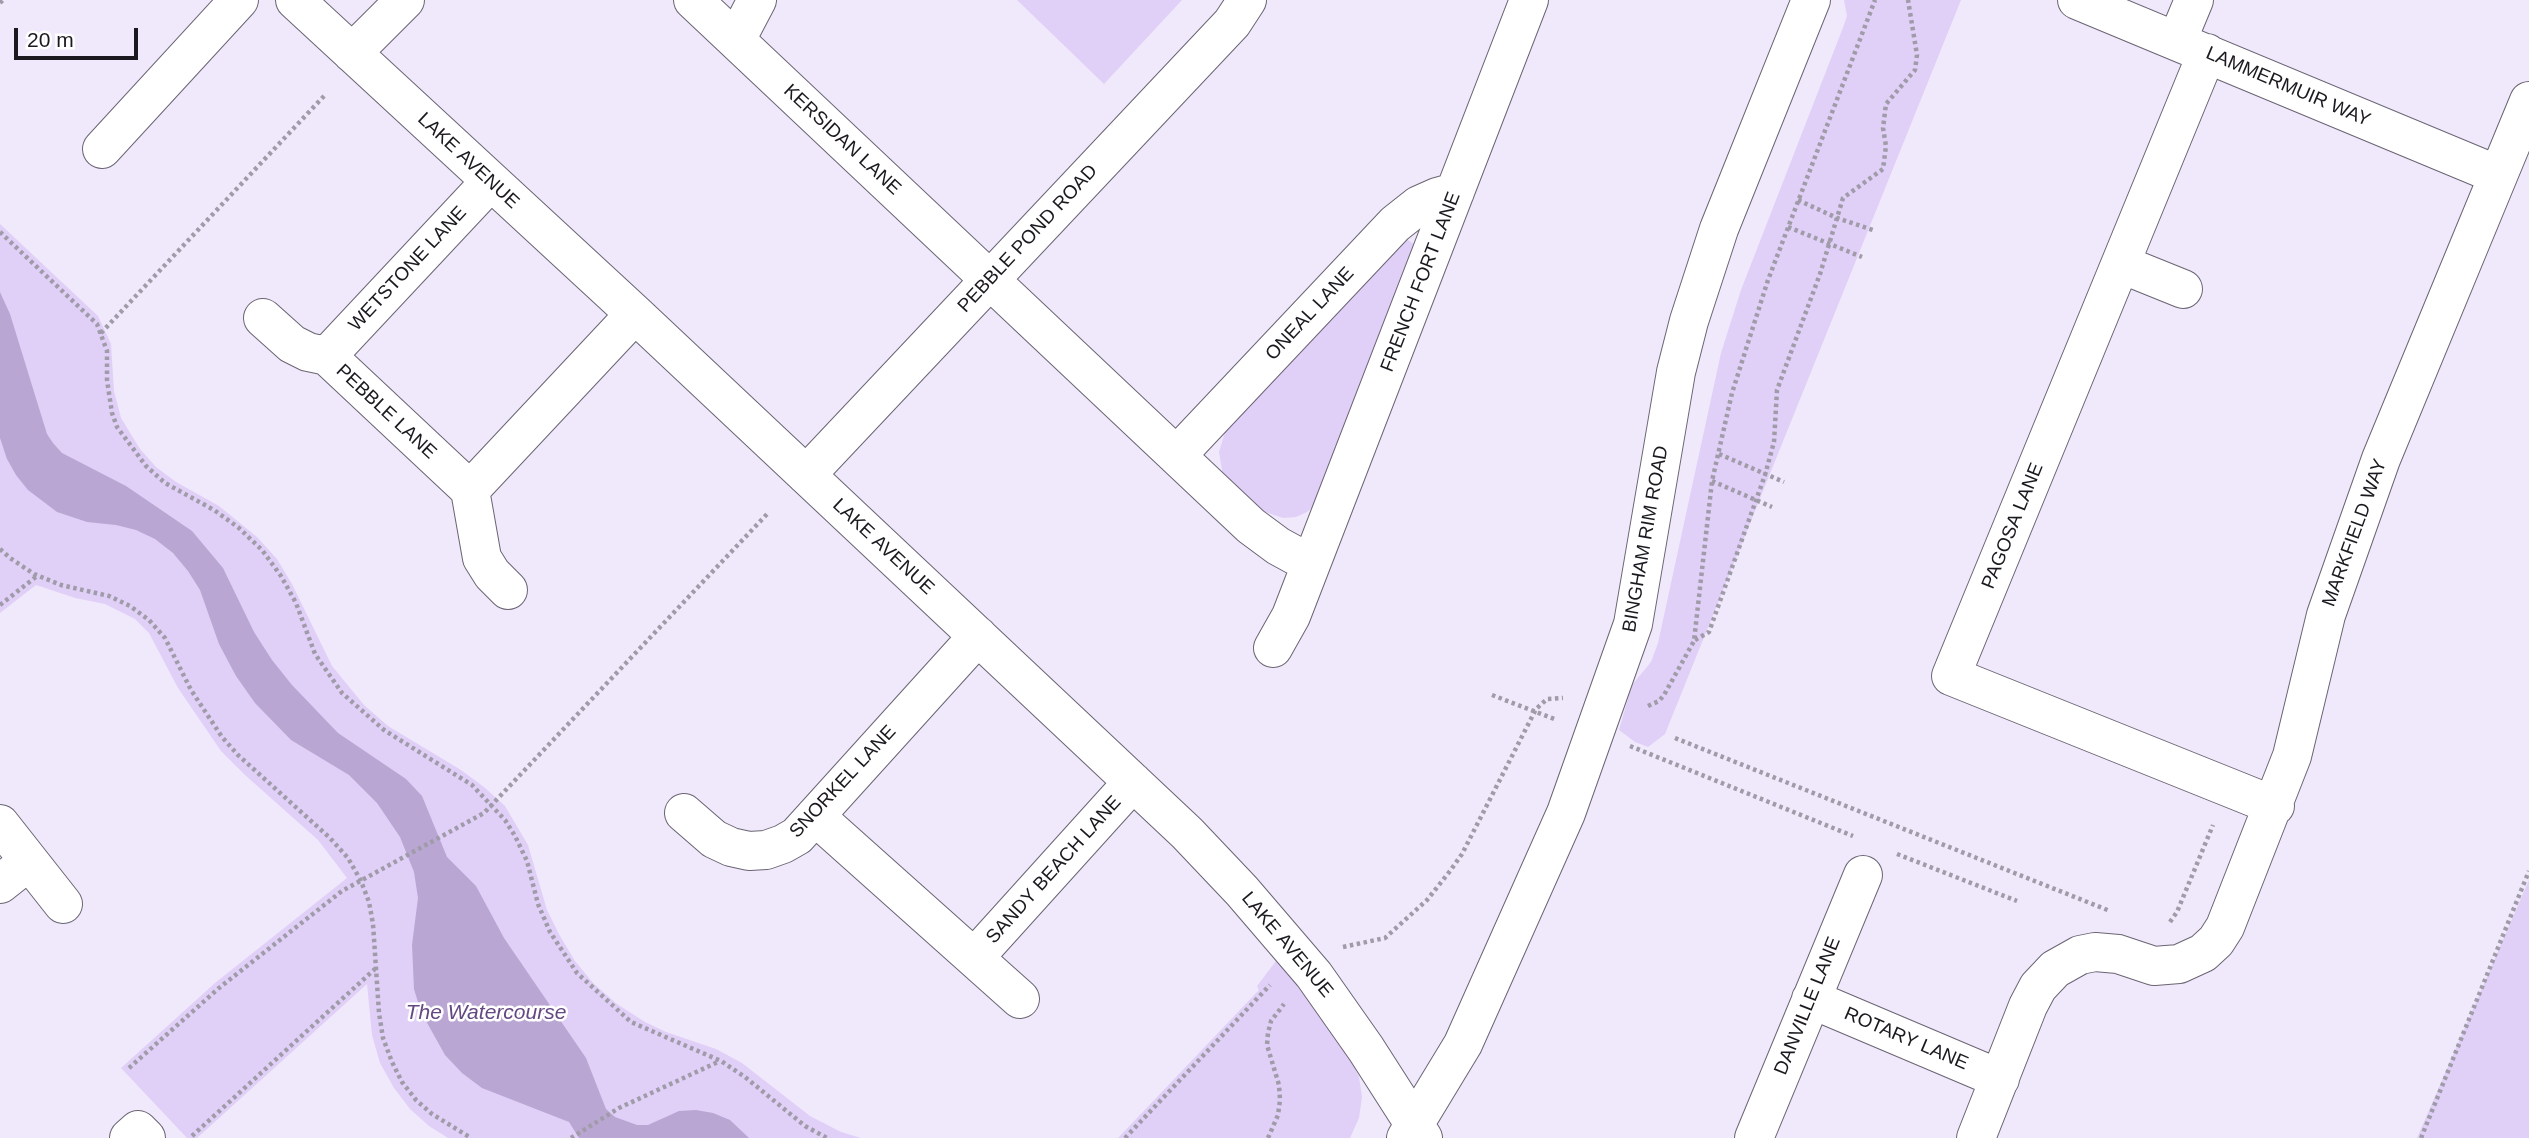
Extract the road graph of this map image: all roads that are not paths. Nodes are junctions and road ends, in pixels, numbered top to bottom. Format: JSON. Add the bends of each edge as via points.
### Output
{"nodes":[{"id":1,"x":239,"y":0,"type":"edge"},
{"id":2,"x":295,"y":0,"type":"edge"},
{"id":3,"x":405,"y":0,"type":"edge"},
{"id":4,"x":693,"y":0,"type":"edge"},
{"id":5,"x":757,"y":0,"type":"edge"},
{"id":6,"x":1247,"y":0,"type":"edge"},
{"id":7,"x":1530,"y":0,"type":"edge"},
{"id":8,"x":1811,"y":0,"type":"edge"},
{"id":9,"x":2077,"y":0,"type":"edge"},
{"id":10,"x":2194,"y":0,"type":"edge"},
{"id":11,"x":736,"y":40,"type":"junction"},
{"id":12,"x":2192,"y":47,"type":"junction"},
{"id":13,"x":352,"y":53,"type":"junction"},
{"id":14,"x":2529,"y":101,"type":"edge"},
{"id":15,"x":102,"y":149,"type":"dead end"},
{"id":16,"x":2498,"y":175,"type":"junction"},
{"id":17,"x":490,"y":182,"type":"junction"},
{"id":18,"x":1455,"y":192,"type":"junction"},
{"id":19,"x":2121,"y":264,"type":"junction"},
{"id":20,"x":990,"y":279,"type":"junction"},
{"id":21,"x":2183,"y":289,"type":"dead end"},
{"id":22,"x":635,"y":314,"type":"junction"},
{"id":23,"x":264,"y":318,"type":"dead end"},
{"id":24,"x":327,"y":356,"type":"junction"},
{"id":25,"x":1177,"y":456,"type":"junction"},
{"id":26,"x":806,"y":474,"type":"junction"},
{"id":27,"x":470,"y":490,"type":"junction"},
{"id":28,"x":1311,"y":564,"type":"junction"},
{"id":29,"x":508,"y":590,"type":"dead end"},
{"id":30,"x":978,"y":636,"type":"junction"},
{"id":31,"x":1273,"y":648,"type":"dead end"},
{"id":32,"x":1133,"y":782,"type":"junction"},
{"id":33,"x":2275,"y":806,"type":"junction"},
{"id":34,"x":684,"y":813,"type":"dead end"},
{"id":35,"x":815,"y":816,"type":"junction"},
{"id":36,"x":0,"y":824,"type":"edge"},
{"id":37,"x":1870,"y":855,"type":"road end"},
{"id":38,"x":15,"y":873,"type":"edge"},
{"id":39,"x":63,"y":904,"type":"dead end"},
{"id":40,"x":974,"y":958,"type":"junction"},
{"id":41,"x":1020,"y":999,"type":"dead end"},
{"id":42,"x":1811,"y":999,"type":"junction"},
{"id":43,"x":2000,"y":1079,"type":"junction"},
{"id":44,"x":1414,"y":1133,"type":"edge"},
{"id":45,"x":1754,"y":1138,"type":"edge"},
{"id":46,"x":1976,"y":1138,"type":"edge"}],
"edges":[{"from":1,"to":15,"type":"street"},
{"from":2,"to":13,"type":"street","name":"LAKE AVENUE"},
{"from":3,"to":13,"type":"street"},
{"from":4,"to":11,"type":"street","name":"KERSIDAN LANE"},
{"from":5,"to":11,"type":"street"},
{"from":6,"to":20,"type":"street","name":"PEBBLE POND ROAD","via":[[1232,23]]},
{"from":7,"to":18,"type":"street","name":"FRENCH FORT LANE"},
{"from":8,"to":44,"type":"street","name":"BINGHAM RIM ROAD","via":[[1719,229],[1689,321],[1676,372],[1633,624],[1566,813],[1463,1044]]},
{"from":9,"to":12,"type":"street","name":"LAMMERMUIR WAY"},
{"from":10,"to":12,"type":"street","name":"PAGOSA LANE"},
{"from":11,"to":20,"type":"street","name":"KERSIDAN LANE"},
{"from":12,"to":16,"type":"street","name":"LAMMERMUIR WAY"},
{"from":12,"to":19,"type":"street","name":"PAGOSA LANE"},
{"from":13,"to":17,"type":"street","name":"LAKE AVENUE"},
{"from":14,"to":16,"type":"street","name":"MARKFIELD WAY"},
{"from":16,"to":33,"type":"street","name":"MARKFIELD WAY","via":[[2381,459],[2326,615],[2292,756]]},
{"from":17,"to":22,"type":"street","name":"LAKE AVENUE"},
{"from":17,"to":24,"type":"street","name":"WETSTONE LANE"},
{"from":18,"to":25,"type":"street","name":"ONEAL LANE","via":[[1419,205],[1395,224]]},
{"from":18,"to":28,"type":"street","name":"FRENCH FORT LANE"},
{"from":19,"to":21,"type":"street"},
{"from":19,"to":33,"type":"street","name":"PAGOSA LANE","via":[[1951,676]]},
{"from":20,"to":25,"type":"street"},
{"from":20,"to":26,"type":"street","name":"PEBBLE POND ROAD"},
{"from":22,"to":26,"type":"street","name":"LAKE AVENUE"},
{"from":22,"to":27,"type":"street"},
{"from":23,"to":24,"type":"street","name":"PEBBLE LANE","via":[[292,344]]},
{"from":24,"to":27,"type":"street","name":"PEBBLE LANE"},
{"from":25,"to":28,"type":"street","via":[[1264,536]]},
{"from":26,"to":30,"type":"street","name":"LAKE AVENUE"},
{"from":27,"to":29,"type":"street","via":[[482,558]]},
{"from":28,"to":31,"type":"street","name":"FRENCH FORT LANE","via":[[1292,616]]},
{"from":30,"to":32,"type":"street","name":"LAKE AVENUE"},
{"from":30,"to":35,"type":"street","name":"SNORKEL LANE"},
{"from":32,"to":40,"type":"street","name":"SANDY BEACH LANE"},
{"from":32,"to":44,"type":"street","name":"LAKE AVENUE","via":[[1242,891],[1314,975],[1346,1019]]},
{"from":33,"to":43,"type":"street","name":"MARKFIELD WAY","via":[[2225,927],[2210,947],[2190,961],[2167,966],[2095,952],[2067,961],[2032,997]]},
{"from":34,"to":35,"type":"street","name":"SNORKEL LANE","via":[[714,839],[749,851],[783,845]]},
{"from":35,"to":40,"type":"street","name":"SANDY BEACH LANE"},
{"from":36,"to":38,"type":"street"},
{"from":37,"to":42,"type":"street","name":"DANVILLE LANE"},
{"from":38,"to":39,"type":"street"},
{"from":40,"to":41,"type":"street","name":"SANDY BEACH LANE"},
{"from":42,"to":43,"type":"street","name":"ROTARY LANE"},
{"from":42,"to":45,"type":"street","name":"DANVILLE LANE"},
{"from":43,"to":46,"type":"street"}]}
